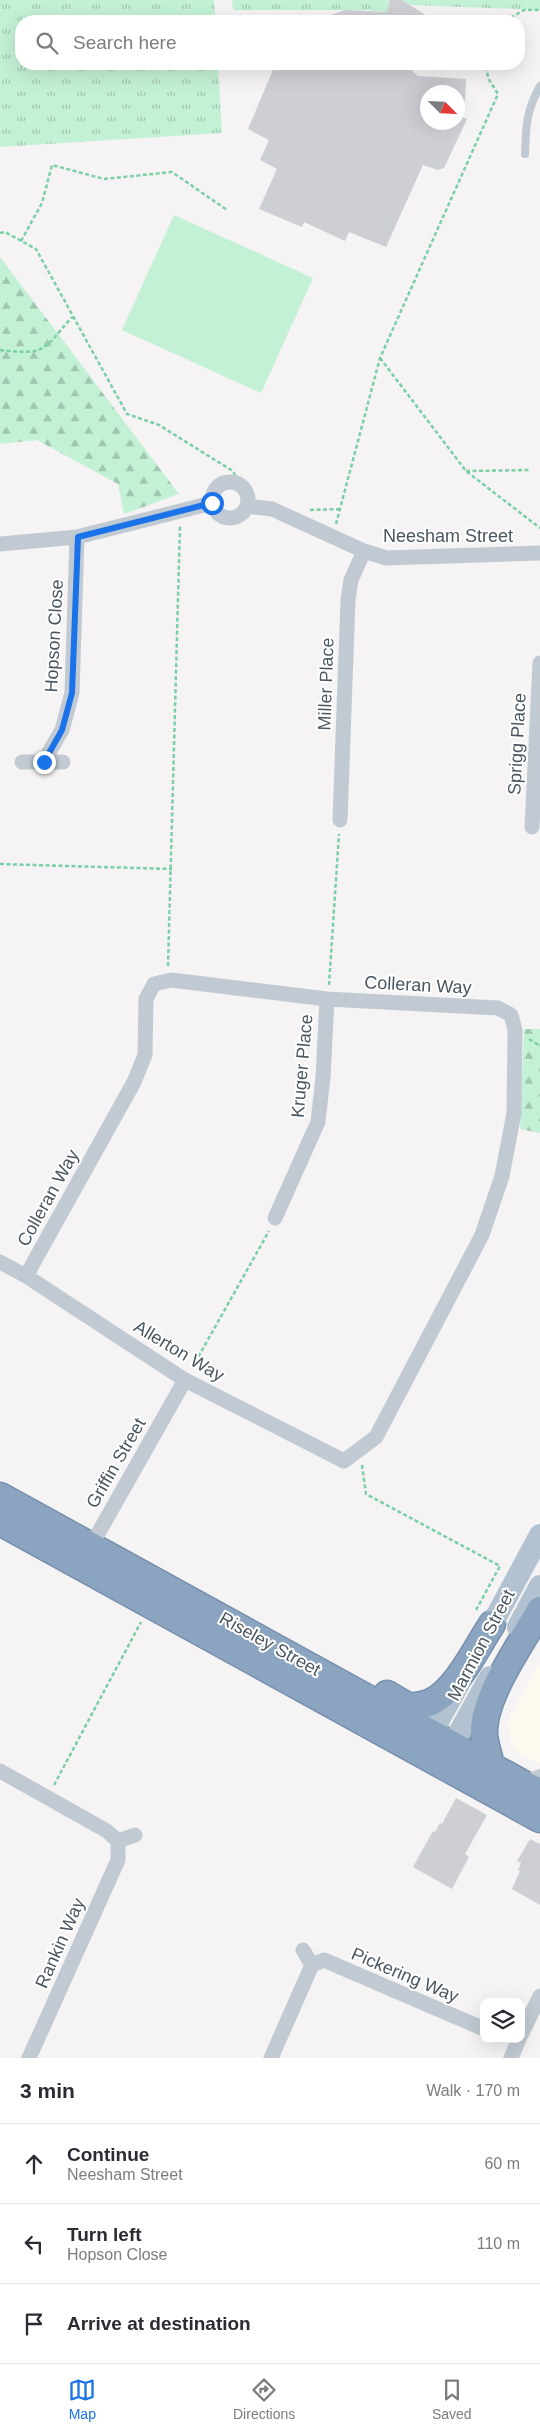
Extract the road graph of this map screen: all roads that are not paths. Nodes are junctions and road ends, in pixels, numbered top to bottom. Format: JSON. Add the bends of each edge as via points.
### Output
{"nodes":[{"id":1,"x":540,"y":86,"type":"edge"},
{"id":2,"x":525,"y":154,"type":"dead end"},
{"id":3,"x":212,"y":503,"type":"junction"},
{"id":4,"x":247,"y":506,"type":"junction"},
{"id":5,"x":78,"y":537,"type":"junction"},
{"id":6,"x":0,"y":544,"type":"edge"},
{"id":7,"x":364,"y":552,"type":"junction"},
{"id":8,"x":540,"y":554,"type":"edge"},
{"id":9,"x":540,"y":662,"type":"edge"},
{"id":10,"x":22,"y":762,"type":"dead end"},
{"id":11,"x":44,"y":762,"type":"junction"},
{"id":12,"x":63,"y":762,"type":"dead end"},
{"id":13,"x":340,"y":820,"type":"road end"},
{"id":14,"x":532,"y":828,"type":"dead end"},
{"id":15,"x":327,"y":999,"type":"junction"},
{"id":16,"x":275,"y":1218,"type":"road end"},
{"id":17,"x":0,"y":1262,"type":"edge"},
{"id":18,"x":26,"y":1276,"type":"junction"},
{"id":19,"x":185,"y":1380,"type":"junction"},
{"id":20,"x":344,"y":1461,"type":"joint"},
{"id":21,"x":0,"y":1496,"type":"edge"},
{"id":22,"x":0,"y":1522,"type":"edge"},
{"id":23,"x":540,"y":1535,"type":"edge"},
{"id":24,"x":85,"y":1556,"type":"junction"},
{"id":25,"x":540,"y":1586,"type":"edge"},
{"id":26,"x":540,"y":1610,"type":"edge"},
{"id":27,"x":482,"y":1620,"type":"junction"},
{"id":28,"x":297,"y":1659,"type":"junction"},
{"id":29,"x":437,"y":1748,"type":"junction"},
{"id":30,"x":491,"y":1766,"type":"junction"},
{"id":31,"x":0,"y":1771,"type":"edge"},
{"id":32,"x":529,"y":1777,"type":"edge"},
{"id":33,"x":540,"y":1793,"type":"edge"},
{"id":34,"x":540,"y":1820,"type":"edge"},
{"id":35,"x":135,"y":1835,"type":"dead end"},
{"id":36,"x":118,"y":1841,"type":"junction"},
{"id":37,"x":303,"y":1950,"type":"dead end"},
{"id":38,"x":312,"y":1965,"type":"junction"},
{"id":39,"x":540,"y":1996,"type":"edge"},
{"id":40,"x":525,"y":2023,"type":"edge"},
{"id":41,"x":480,"y":2027,"type":"edge"},
{"id":42,"x":515,"y":2043,"type":"edge"},
{"id":43,"x":29,"y":2058,"type":"edge"},
{"id":44,"x":271,"y":2058,"type":"edge"},
{"id":45,"x":511,"y":2058,"type":"edge"}],
"edges":[{"from":1,"to":2,"type":"lane","via":[[530,104],[526,122]]},
{"from":3,"to":4,"type":"street","via":[[216,512],[229,518],[242,513]]},
{"from":3,"to":4,"type":"street","via":[[217,486],[230,481],[247,493]]},
{"from":3,"to":5,"type":"street"},
{"from":4,"to":7,"type":"street","name":"Neesham Street","via":[[272,509]]},
{"from":5,"to":6,"type":"street"},
{"from":5,"to":11,"type":"street","name":"Hopson Close","via":[[72,693],[62,730]]},
{"from":7,"to":8,"type":"street","name":"Neesham Street","via":[[386,558]]},
{"from":7,"to":13,"type":"street","name":"Miller Place","via":[[351,580],[348,600]]},
{"from":9,"to":14,"type":"street","name":"Sprigg Place"},
{"from":10,"to":11,"type":"street"},
{"from":11,"to":12,"type":"street"},
{"from":15,"to":16,"type":"street","name":"Kruger Place","via":[[318,1122]]},
{"from":15,"to":18,"type":"street","name":"Colleran Way","via":[[172,980],[154,984],[146,999],[145,1055],[134,1082]]},
{"from":15,"to":20,"type":"street","name":"Colleran Way","via":[[498,1008],[511,1015],[515,1030],[514,1113],[502,1176],[482,1234],[376,1437]]},
{"from":17,"to":18,"type":"street","name":"Allerton Way"},
{"from":18,"to":19,"type":"street","name":"Allerton Way"},
{"from":19,"to":20,"type":"street","name":"Allerton Way"},
{"from":19,"to":24,"type":"street","name":"Griffin Street"},
{"from":21,"to":24,"type":"highway","name":"Riseley Street"},
{"from":22,"to":24,"type":"highway","name":"Riseley Street"},
{"from":23,"to":27,"type":"main road","name":"Marmion Street"},
{"from":24,"to":28,"type":"highway","name":"Riseley Street"},
{"from":24,"to":29,"type":"highway","name":"Riseley Street"},
{"from":25,"to":29,"type":"main road","name":"Marmion Street"},
{"from":26,"to":30,"type":"highway","via":[[488,1711],[484,1735]]},
{"from":27,"to":28,"type":"highway","via":[[454,1683],[428,1703],[410,1707],[328,1662]]},
{"from":27,"to":29,"type":"main road","name":"Marmion Street"},
{"from":28,"to":29,"type":"highway","name":"Riseley Street"},
{"from":29,"to":30,"type":"highway","name":"Riseley Street"},
{"from":29,"to":34,"type":"highway","name":"Riseley Street"},
{"from":30,"to":32,"type":"highway","name":"Riseley Street"},
{"from":31,"to":36,"type":"street","via":[[107,1830]]},
{"from":32,"to":33,"type":"highway","name":"Riseley Street"},
{"from":35,"to":36,"type":"street"},
{"from":36,"to":43,"type":"street","name":"Rankin Way","via":[[118,1860]]},
{"from":37,"to":38,"type":"street"},
{"from":38,"to":41,"type":"street","name":"Pickering Way","via":[[324,1960]]},
{"from":38,"to":44,"type":"street"},
{"from":39,"to":40,"type":"street"},
{"from":42,"to":45,"type":"street"}]}
